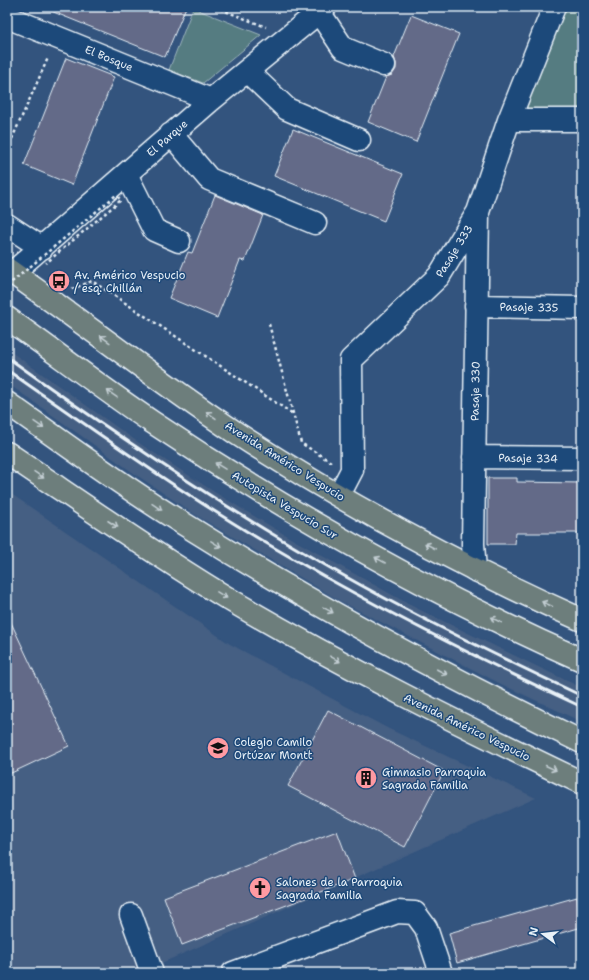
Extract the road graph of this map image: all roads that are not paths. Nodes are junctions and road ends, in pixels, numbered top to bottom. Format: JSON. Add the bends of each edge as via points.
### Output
{"nodes":[{"id":1,"x":554,"y":7,"type":"edge"},
{"id":2,"x":322,"y":9,"type":"edge"},
{"id":3,"x":7,"y":16,"type":"edge"},
{"id":4,"x":384,"y":65,"type":"dead end"},
{"id":5,"x":247,"y":71,"type":"junction"},
{"id":6,"x":211,"y":100,"type":"junction"},
{"id":7,"x":509,"y":120,"type":"junction"},
{"id":8,"x":582,"y":120,"type":"edge"},
{"id":9,"x":171,"y":134,"type":"junction"},
{"id":10,"x":359,"y":140,"type":"dead end"},
{"id":11,"x":126,"y":174,"type":"junction"},
{"id":12,"x":478,"y":212,"type":"junction"},
{"id":13,"x":315,"y":222,"type":"dead end"},
{"id":14,"x":7,"y":225,"type":"edge"},
{"id":15,"x":179,"y":241,"type":"dead end"},
{"id":16,"x":44,"y":256,"type":"junction"},
{"id":17,"x":9,"y":276,"type":"edge"},
{"id":18,"x":476,"y":306,"type":"junction"},
{"id":19,"x":582,"y":308,"type":"edge"},
{"id":20,"x":7,"y":318,"type":"edge"},
{"id":21,"x":7,"y":403,"type":"edge"},
{"id":22,"x":7,"y":453,"type":"edge"},
{"id":23,"x":474,"y":457,"type":"junction"},
{"id":24,"x":582,"y":458,"type":"edge"},
{"id":25,"x":339,"y":495,"type":"junction"},
{"id":26,"x":475,"y":570,"type":"junction"},
{"id":27,"x":582,"y":620,"type":"edge"},
{"id":28,"x":582,"y":660,"type":"edge"},
{"id":29,"x":582,"y":742,"type":"edge"},
{"id":30,"x":582,"y":782,"type":"edge"},
{"id":31,"x":130,"y":915,"type":"dead end"},
{"id":32,"x":152,"y":973,"type":"edge"},
{"id":33,"x":233,"y":973,"type":"edge"},
{"id":34,"x":441,"y":973,"type":"edge"}],
"edges":[{"from":1,"to":7,"type":"street","name":"Pasaje 333"},
{"from":2,"to":4,"type":"street","via":[[344,48]]},
{"from":2,"to":5,"type":"street","name":"El Parque"},
{"from":3,"to":6,"type":"street","name":"El Bosque"},
{"from":5,"to":6,"type":"street","name":"El Parque"},
{"from":5,"to":10,"type":"street","via":[[287,109]]},
{"from":6,"to":9,"type":"street","name":"El Parque"},
{"from":7,"to":8,"type":"street"},
{"from":7,"to":12,"type":"street","name":"Pasaje 333"},
{"from":9,"to":11,"type":"street","name":"El Parque"},
{"from":9,"to":13,"type":"street","via":[[209,179]]},
{"from":11,"to":15,"type":"street","via":[[154,230]]},
{"from":11,"to":16,"type":"street","name":"El Parque"},
{"from":12,"to":18,"type":"street","name":"Pasaje 330"},
{"from":12,"to":25,"type":"street","name":"Pasaje 333","via":[[439,276],[351,360],[352,470]]},
{"from":14,"to":16,"type":"street"},
{"from":16,"to":17,"type":"street","name":"El Parque"},
{"from":25,"to":17,"type":"main road","name":"Avenida Américo Vespucio","one_way":true,"via":[[236,433]]},
{"from":18,"to":19,"type":"street","name":"Pasaje 335"},
{"from":18,"to":23,"type":"street","name":"Pasaje 330"},
{"from":28,"to":20,"type":"main road","name":"Autopista Vespucio Sur","one_way":true,"via":[[409,576],[274,500],[152,422]]},
{"from":21,"to":29,"type":"main road","one_way":true,"via":[[183,524],[313,602],[452,678]]},
{"from":22,"to":30,"type":"main road","name":"Avenida Américo Vespucio","one_way":true,"via":[[226,597],[288,633],[416,703]]},
{"from":23,"to":24,"type":"street","name":"Pasaje 334"},
{"from":23,"to":26,"type":"street","name":"Pasaje 330"},
{"from":26,"to":25,"type":"main road","name":"Avenida Américo Vespucio","one_way":true},
{"from":27,"to":26,"type":"main road","name":"Avenida Américo Vespucio","one_way":true},
{"from":31,"to":32,"type":"street"},
{"from":33,"to":34,"type":"street","via":[[397,912],[416,913],[426,928]]}]}
